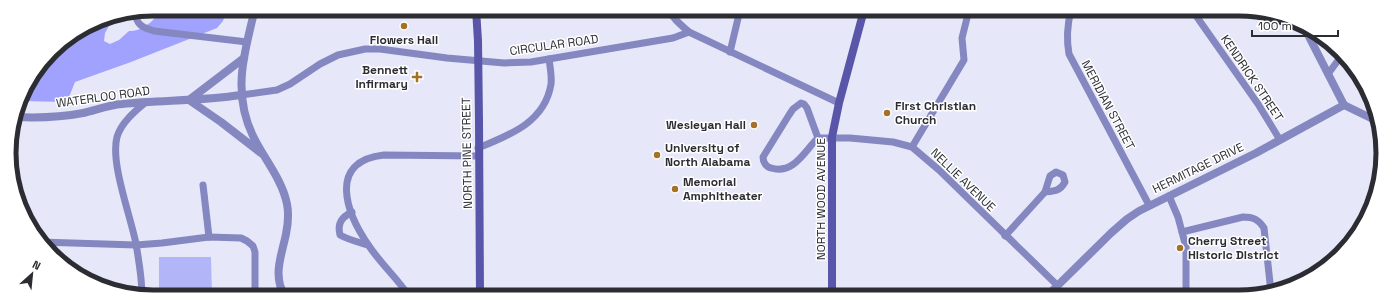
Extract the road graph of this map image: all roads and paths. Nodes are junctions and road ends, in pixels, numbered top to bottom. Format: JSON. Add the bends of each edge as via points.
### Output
{"nodes":[{"id":1,"x":253,"y":16,"type":"edge"},
{"id":2,"x":476,"y":16,"type":"edge"},
{"id":3,"x":673,"y":16,"type":"edge"},
{"id":4,"x":739,"y":16,"type":"edge"},
{"id":5,"x":862,"y":16,"type":"edge"},
{"id":6,"x":968,"y":16,"type":"edge"},
{"id":7,"x":1070,"y":16,"type":"edge"},
{"id":8,"x":1196,"y":16,"type":"edge"},
{"id":9,"x":137,"y":17,"type":"edge"},
{"id":10,"x":689,"y":32,"type":"junction"},
{"id":11,"x":1307,"y":33,"type":"edge"},
{"id":12,"x":247,"y":42,"type":"junction"},
{"id":13,"x":730,"y":52,"type":"junction"},
{"id":14,"x":244,"y":58,"type":"junction"},
{"id":15,"x":549,"y":59,"type":"junction"},
{"id":16,"x":1339,"y":60,"type":"edge"},
{"id":17,"x":1328,"y":74,"type":"junction"},
{"id":18,"x":241,"y":95,"type":"junction"},
{"id":19,"x":189,"y":100,"type":"junction"},
{"id":20,"x":146,"y":102,"type":"junction"},
{"id":21,"x":839,"y":103,"type":"junction"},
{"id":22,"x":1344,"y":105,"type":"junction"},
{"id":23,"x":21,"y":117,"type":"edge"},
{"id":24,"x":1371,"y":119,"type":"edge"},
{"id":25,"x":832,"y":137,"type":"junction"},
{"id":26,"x":818,"y":138,"type":"junction"},
{"id":27,"x":1280,"y":140,"type":"junction"},
{"id":28,"x":912,"y":147,"type":"junction"},
{"id":29,"x":478,"y":152,"type":"junction"},
{"id":30,"x":264,"y":156,"type":"junction"},
{"id":31,"x":203,"y":185,"type":"dead end"},
{"id":32,"x":1045,"y":192,"type":"dead end"},
{"id":33,"x":1169,"y":196,"type":"junction"},
{"id":34,"x":1149,"y":206,"type":"junction"},
{"id":35,"x":352,"y":212,"type":"junction"},
{"id":36,"x":1182,"y":232,"type":"junction"},
{"id":37,"x":209,"y":236,"type":"junction"},
{"id":38,"x":1005,"y":236,"type":"junction"},
{"id":39,"x":49,"y":242,"type":"edge"},
{"id":40,"x":136,"y":245,"type":"junction"},
{"id":41,"x":368,"y":245,"type":"junction"},
{"id":42,"x":1057,"y":285,"type":"junction"},
{"id":43,"x":1270,"y":286,"type":"edge"},
{"id":44,"x":142,"y":289,"type":"edge"},
{"id":45,"x":255,"y":290,"type":"edge"},
{"id":46,"x":283,"y":290,"type":"edge"},
{"id":47,"x":404,"y":290,"type":"edge"},
{"id":48,"x":480,"y":290,"type":"edge"},
{"id":49,"x":832,"y":290,"type":"edge"},
{"id":50,"x":1052,"y":290,"type":"edge"},
{"id":51,"x":1057,"y":290,"type":"edge"},
{"id":52,"x":1186,"y":290,"type":"edge"}],
"edges":[{"from":1,"to":12,"type":"street"},
{"from":2,"to":29,"type":"main road","name":"NORTH PINE STREET","bridge":true},
{"from":3,"to":10,"type":"street"},
{"from":4,"to":13,"type":"street"},
{"from":5,"to":21,"type":"main road","name":"NORTH WOOD AVENUE"},
{"from":6,"to":28,"type":"street","via":[[962,38],[964,60]]},
{"from":7,"to":34,"type":"street","name":"MERIDIAN STREET","via":[[1066,40],[1069,54]]},
{"from":8,"to":27,"type":"street","name":"KENDRICK STREET"},
{"from":9,"to":12,"type":"street","via":[[138,23],[144,28],[154,31]]},
{"from":10,"to":13,"type":"street"},
{"from":10,"to":15,"type":"street","name":"CIRCULAR ROAD","via":[[673,38]]},
{"from":11,"to":17,"type":"street"},
{"from":12,"to":14,"type":"street"},
{"from":13,"to":21,"type":"street"},
{"from":14,"to":18,"type":"street"},
{"from":14,"to":19,"type":"street"},
{"from":15,"to":18,"type":"street","name":"CIRCULAR ROAD","via":[[504,63],[365,48],[338,55],[277,90]]},
{"from":15,"to":29,"type":"street","via":[[551,84],[545,103],[538,114],[527,125]]},
{"from":16,"to":17,"type":"street"},
{"from":17,"to":22,"type":"street"},
{"from":18,"to":19,"type":"street","name":"WATERLOO ROAD"},
{"from":18,"to":30,"type":"street","via":[[248,123]]},
{"from":19,"to":20,"type":"street","name":"WATERLOO ROAD"},
{"from":19,"to":30,"type":"street","via":[[222,122]]},
{"from":20,"to":23,"type":"street","name":"WATERLOO ROAD","via":[[120,104],[81,113]]},
{"from":20,"to":40,"type":"street","via":[[125,123],[118,136],[116,150],[124,198]]},
{"from":21,"to":25,"type":"main road","name":"NORTH WOOD AVENUE"},
{"from":22,"to":24,"type":"street"},
{"from":22,"to":27,"type":"street","name":"HERMITAGE DRIVE"},
{"from":25,"to":26,"type":"street","name":"NELLIE AVENUE"},
{"from":25,"to":28,"type":"street","name":"NELLIE AVENUE","via":[[893,142]]},
{"from":25,"to":49,"type":"main road","name":"NORTH WOOD AVENUE"},
{"from":26,"to":26,"type":"street","via":[[807,108],[801,103],[793,109],[763,156],[763,160],[773,169],[791,167]]},
{"from":27,"to":33,"type":"street","name":"HERMITAGE DRIVE"},
{"from":28,"to":38,"type":"street","name":"NELLIE AVENUE","via":[[940,170]]},
{"from":29,"to":35,"type":"street","via":[[384,154],[358,162],[349,173],[346,187],[347,200]]},
{"from":29,"to":48,"type":"main road","name":"NORTH PINE STREET"},
{"from":30,"to":46,"type":"street","via":[[281,184],[287,204],[287,233],[278,266]]},
{"from":31,"to":37,"type":"street"},
{"from":32,"to":38,"type":"street"},
{"from":33,"to":34,"type":"street","name":"HERMITAGE DRIVE"},
{"from":33,"to":36,"type":"street"},
{"from":34,"to":42,"type":"street","name":"HERMITAGE DRIVE","via":[[1127,219]]},
{"from":35,"to":41,"type":"street"},
{"from":35,"to":41,"type":"street","via":[[340,220],[340,235],[348,240]]},
{"from":36,"to":43,"type":"street","via":[[1243,217],[1258,220],[1264,228]]},
{"from":36,"to":52,"type":"street","via":[[1186,247]]},
{"from":37,"to":40,"type":"street"},
{"from":37,"to":45,"type":"street","via":[[241,238],[253,246]]},
{"from":38,"to":42,"type":"street","name":"NELLIE AVENUE"},
{"from":39,"to":40,"type":"street"},
{"from":40,"to":44,"type":"street"},
{"from":41,"to":47,"type":"street"},
{"from":42,"to":50,"type":"street","name":"HERMITAGE DRIVE"},
{"from":42,"to":51,"type":"street"}]}
